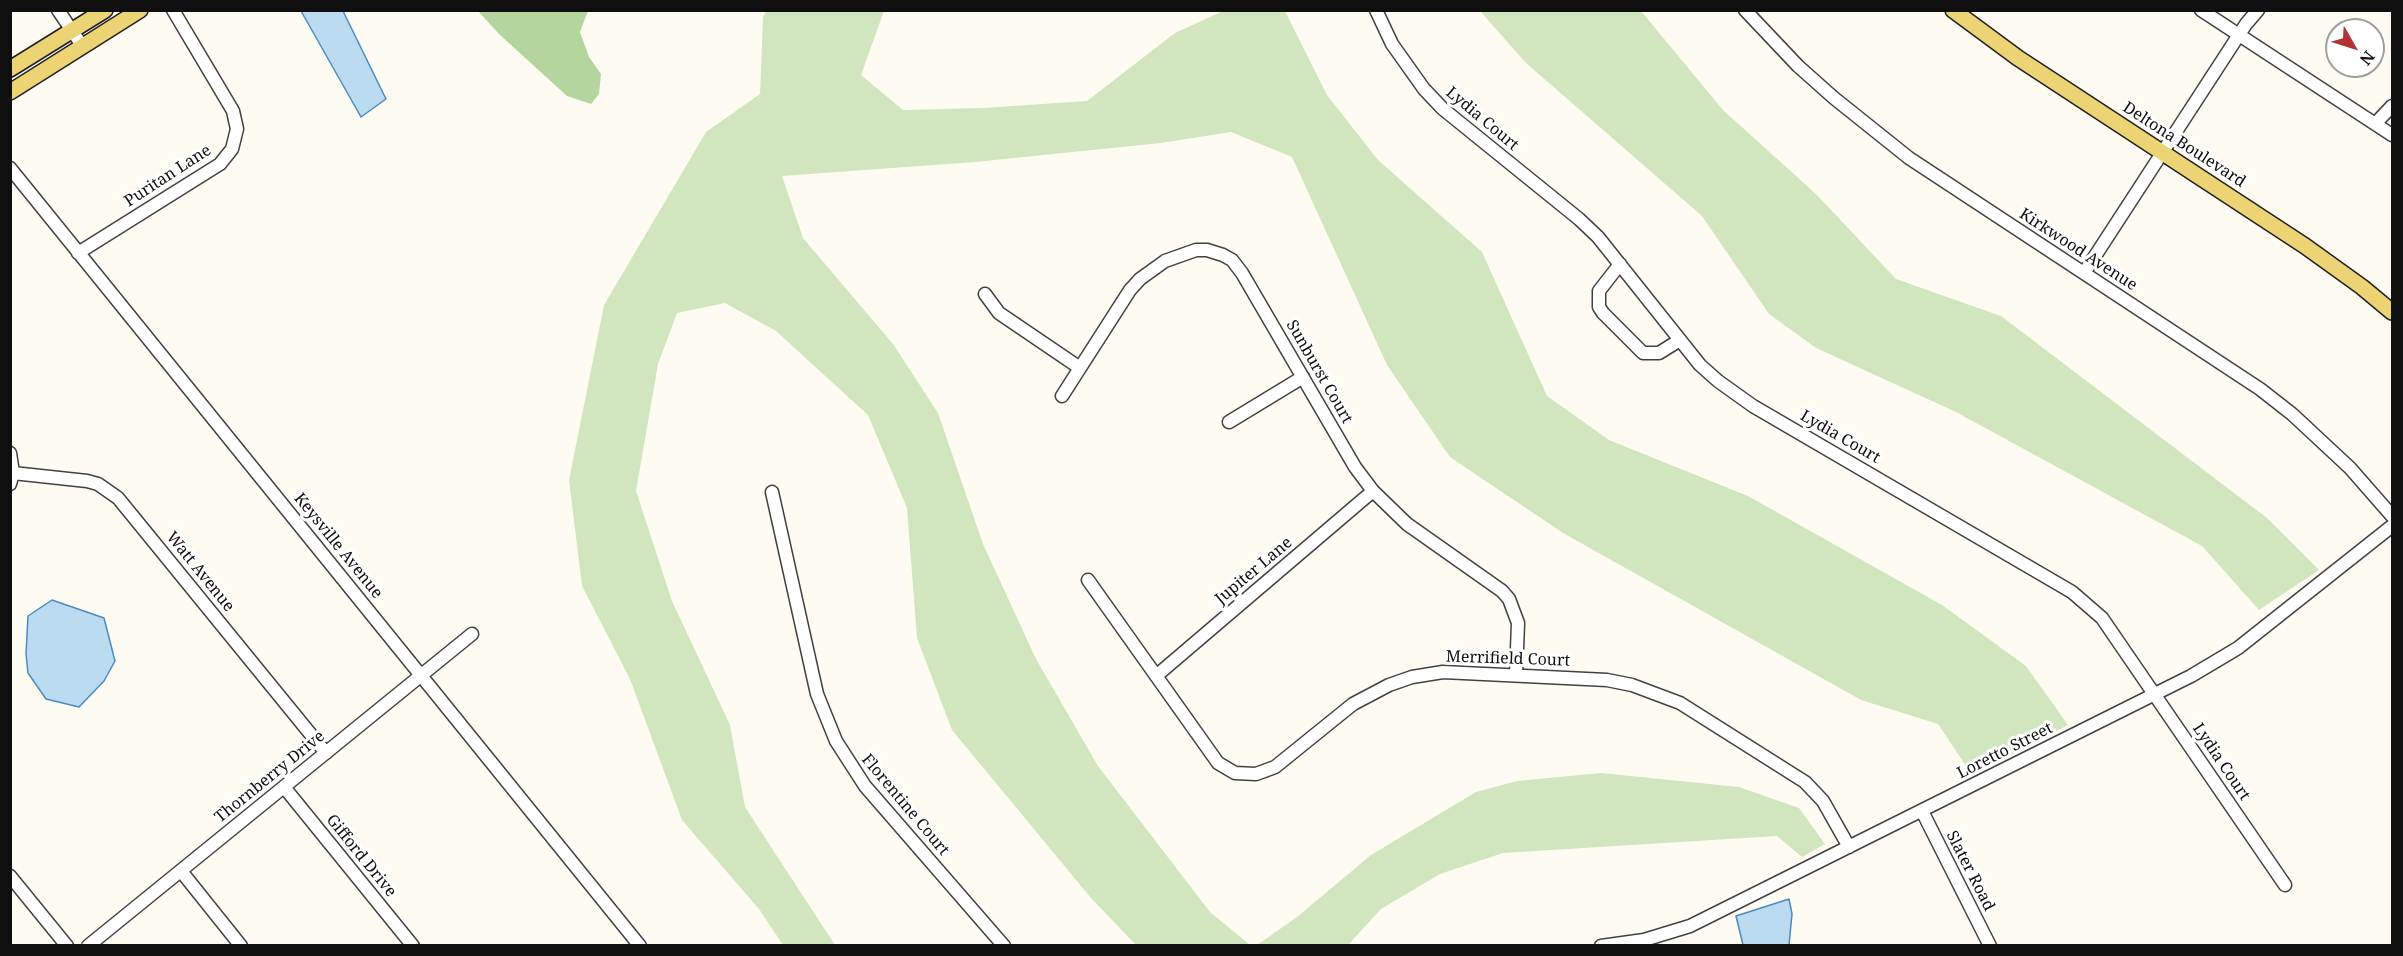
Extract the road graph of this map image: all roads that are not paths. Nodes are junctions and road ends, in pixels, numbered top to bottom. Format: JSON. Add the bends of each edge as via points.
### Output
{"nodes":[{"id":1,"x":58,"y":10,"type":"edge"},
{"id":2,"x":105,"y":10,"type":"edge"},
{"id":3,"x":140,"y":10,"type":"edge"},
{"id":4,"x":173,"y":10,"type":"edge"},
{"id":5,"x":1376,"y":10,"type":"edge"},
{"id":6,"x":1745,"y":10,"type":"edge"},
{"id":7,"x":1953,"y":10,"type":"edge"},
{"id":8,"x":2201,"y":10,"type":"edge"},
{"id":9,"x":2258,"y":10,"type":"edge"},
{"id":10,"x":72,"y":31,"type":"junction"},
{"id":11,"x":2239,"y":35,"type":"junction"},
{"id":12,"x":83,"y":46,"type":"junction"},
{"id":13,"x":10,"y":69,"type":"edge"},
{"id":14,"x":10,"y":92,"type":"edge"},
{"id":15,"x":2392,"y":106,"type":"edge"},
{"id":16,"x":2375,"y":124,"type":"junction"},
{"id":17,"x":2392,"y":135,"type":"edge"},
{"id":18,"x":2162,"y":152,"type":"junction"},
{"id":19,"x":10,"y":168,"type":"edge"},
{"id":20,"x":78,"y":253,"type":"junction"},
{"id":21,"x":1620,"y":264,"type":"junction"},
{"id":22,"x":2084,"y":273,"type":"junction"},
{"id":23,"x":985,"y":294,"type":"dead end"},
{"id":24,"x":2392,"y":312,"type":"edge"},
{"id":25,"x":1680,"y":340,"type":"junction"},
{"id":26,"x":1080,"y":368,"type":"junction"},
{"id":27,"x":1304,"y":378,"type":"junction"},
{"id":28,"x":1062,"y":396,"type":"dead end"},
{"id":29,"x":1229,"y":422,"type":"dead end"},
{"id":30,"x":10,"y":453,"type":"edge"},
{"id":31,"x":12,"y":478,"type":"edge"},
{"id":32,"x":1373,"y":491,"type":"junction"},
{"id":33,"x":772,"y":492,"type":"dead end"},
{"id":34,"x":2392,"y":516,"type":"edge"},
{"id":35,"x":2392,"y":526,"type":"edge"},
{"id":36,"x":1088,"y":580,"type":"dead end"},
{"id":37,"x":472,"y":634,"type":"dead end"},
{"id":38,"x":1516,"y":675,"type":"junction"},
{"id":39,"x":421,"y":676,"type":"junction"},
{"id":40,"x":1156,"y":676,"type":"junction"},
{"id":41,"x":2156,"y":694,"type":"junction"},
{"id":42,"x":326,"y":753,"type":"junction"},
{"id":43,"x":284,"y":787,"type":"junction"},
{"id":44,"x":1922,"y":811,"type":"junction"},
{"id":45,"x":1849,"y":847,"type":"junction"},
{"id":46,"x":181,"y":871,"type":"junction"},
{"id":47,"x":10,"y":876,"type":"edge"},
{"id":48,"x":2284,"y":885,"type":"dead end"},
{"id":49,"x":67,"y":945,"type":"edge"},
{"id":50,"x":88,"y":945,"type":"edge"},
{"id":51,"x":241,"y":945,"type":"edge"},
{"id":52,"x":413,"y":945,"type":"edge"},
{"id":53,"x":640,"y":945,"type":"edge"},
{"id":54,"x":1004,"y":945,"type":"edge"},
{"id":55,"x":1601,"y":945,"type":"edge"},
{"id":56,"x":1990,"y":945,"type":"edge"}],
"edges":[{"from":1,"to":10,"type":"street"},
{"from":2,"to":10,"type":"main road"},
{"from":3,"to":12,"type":"main road"},
{"from":4,"to":20,"type":"street","name":"Puritan Lane","via":[[233,111],[237,129],[232,149],[220,164]]},
{"from":5,"to":21,"type":"street","name":"Lydia Court","via":[[1392,44],[1436,102],[1579,219]]},
{"from":6,"to":22,"type":"street","name":"Kirkwood Avenue","via":[[1798,66],[1872,130],[1942,181]]},
{"from":7,"to":18,"type":"main road","name":"Deltona Boulevard"},
{"from":8,"to":11,"type":"street"},
{"from":9,"to":11,"type":"street"},
{"from":10,"to":12,"type":"street"},
{"from":10,"to":13,"type":"main road"},
{"from":11,"to":16,"type":"street"},
{"from":11,"to":18,"type":"street"},
{"from":12,"to":14,"type":"main road"},
{"from":15,"to":16,"type":"street"},
{"from":16,"to":17,"type":"street"},
{"from":18,"to":22,"type":"street"},
{"from":18,"to":24,"type":"main road","name":"Deltona Boulevard","via":[[2324,259]]},
{"from":19,"to":20,"type":"street","name":"Keysville Avenue"},
{"from":20,"to":39,"type":"street","name":"Keysville Avenue"},
{"from":21,"to":25,"type":"street","name":"Lydia Court"},
{"from":21,"to":25,"type":"street","via":[[1599,291],[1603,313],[1643,353],[1659,353]]},
{"from":22,"to":34,"type":"street","name":"Kirkwood Avenue","via":[[2292,414],[2350,468]]},
{"from":23,"to":26,"type":"street","via":[[999,314]]},
{"from":25,"to":41,"type":"street","name":"Lydia Court","via":[[1735,395],[2072,592],[2102,618]]},
{"from":26,"to":27,"type":"street","name":"Sunburst Court","via":[[1140,279],[1165,261],[1207,250],[1223,255],[1238,267]]},
{"from":26,"to":28,"type":"street","name":"Sunburst Court"},
{"from":27,"to":29,"type":"street"},
{"from":27,"to":32,"type":"street","name":"Sunburst Court"},
{"from":30,"to":31,"type":"street"},
{"from":31,"to":42,"type":"street","name":"Watt Avenue","via":[[87,481],[118,498]]},
{"from":32,"to":38,"type":"street","name":"Sunburst Court","via":[[1407,525],[1509,599],[1518,623]]},
{"from":32,"to":40,"type":"street","name":"Jupiter Lane"},
{"from":33,"to":54,"type":"street","name":"Florentine Court","via":[[817,693],[836,741],[865,786]]},
{"from":35,"to":41,"type":"street","name":"Loretto Street","via":[[2238,648]]},
{"from":36,"to":40,"type":"street","name":"Merrifield Court"},
{"from":37,"to":39,"type":"street","name":"Thornberry Drive"},
{"from":38,"to":40,"type":"street","name":"Merrifield Court","via":[[1443,672],[1389,685],[1353,704],[1275,767],[1245,775],[1218,763]]},
{"from":38,"to":45,"type":"street","name":"Merrifield Court","via":[[1607,680],[1680,703],[1805,782],[1823,801]]},
{"from":39,"to":42,"type":"street","name":"Thornberry Drive"},
{"from":39,"to":53,"type":"street","name":"Keysville Avenue"},
{"from":41,"to":44,"type":"street","name":"Loretto Street"},
{"from":41,"to":48,"type":"street","name":"Lydia Court"},
{"from":42,"to":43,"type":"street","name":"Thornberry Drive"},
{"from":43,"to":46,"type":"street","name":"Thornberry Drive"},
{"from":43,"to":52,"type":"street","name":"Gifford Drive"},
{"from":44,"to":45,"type":"street","name":"Loretto Street"},
{"from":44,"to":56,"type":"street","name":"Slater Road"},
{"from":45,"to":55,"type":"street","name":"Loretto Street","via":[[1690,926],[1644,940]]},
{"from":46,"to":50,"type":"street","name":"Thornberry Drive"},
{"from":46,"to":51,"type":"street"},
{"from":47,"to":49,"type":"street"}]}
